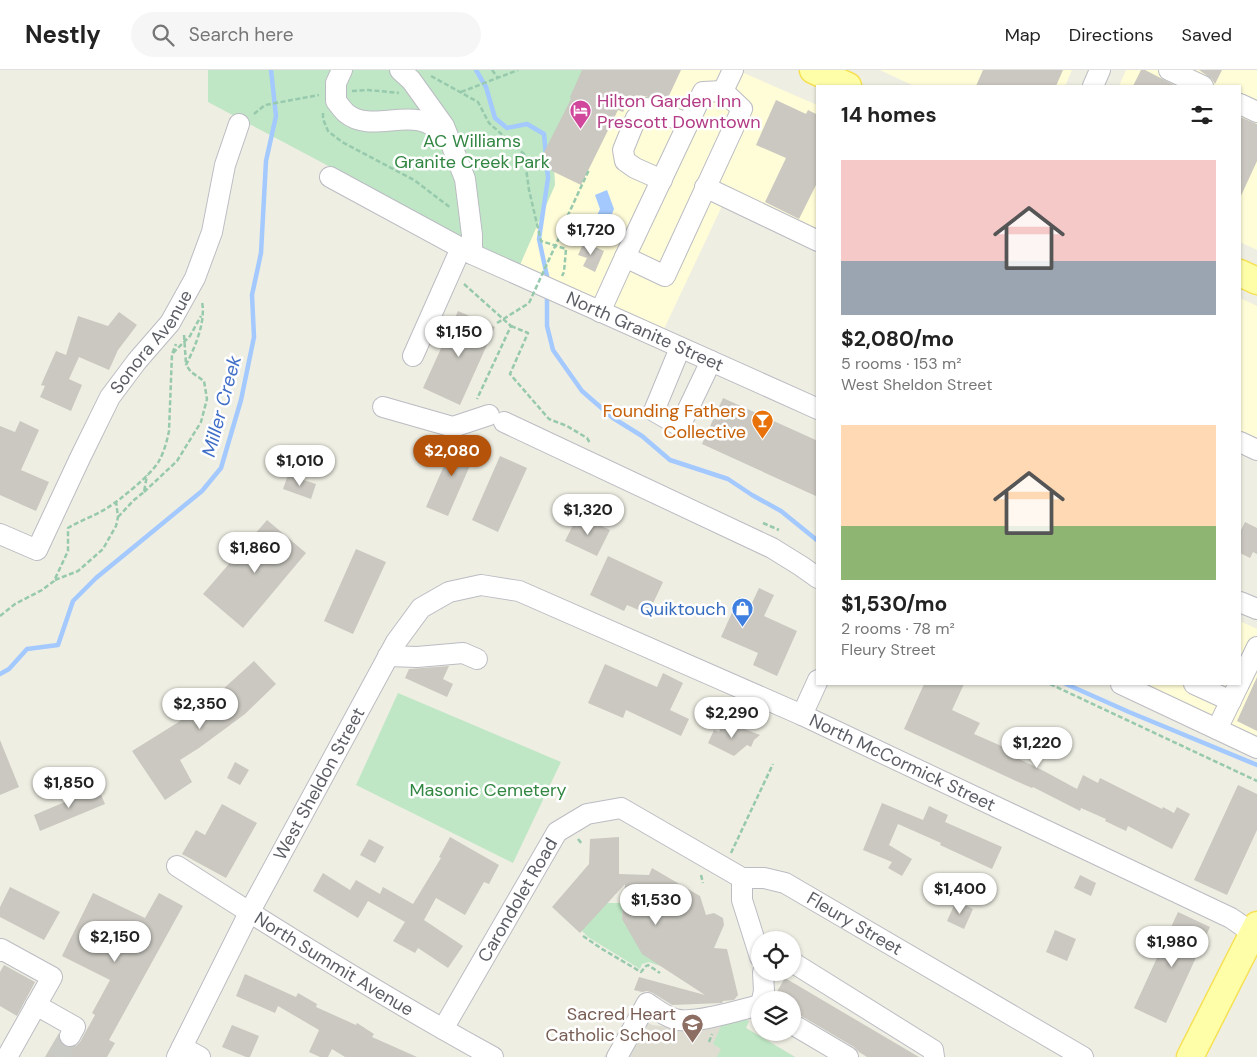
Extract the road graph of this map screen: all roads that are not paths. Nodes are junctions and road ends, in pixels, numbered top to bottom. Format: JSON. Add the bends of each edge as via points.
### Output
{"nodes":[{"id":1,"x":342,"y":70,"type":"edge"},
{"id":2,"x":400,"y":70,"type":"edge"},
{"id":3,"x":733,"y":70,"type":"edge"},
{"id":4,"x":813,"y":70,"type":"edge"},
{"id":5,"x":1100,"y":70,"type":"edge"},
{"id":6,"x":1168,"y":70,"type":"edge"},
{"id":7,"x":846,"y":85,"type":"edge"},
{"id":8,"x":1093,"y":85,"type":"edge"},
{"id":9,"x":1201,"y":85,"type":"edge"},
{"id":10,"x":723,"y":91,"type":"junction"},
{"id":11,"x":1241,"y":104,"type":"edge"},
{"id":12,"x":1257,"y":112,"type":"edge"},
{"id":13,"x":239,"y":124,"type":"dead end"},
{"id":14,"x":688,"y":124,"type":"junction"},
{"id":15,"x":452,"y":148,"type":"junction"},
{"id":16,"x":330,"y":178,"type":"dead end"},
{"id":17,"x":662,"y":180,"type":"junction"},
{"id":18,"x":705,"y":187,"type":"junction"},
{"id":19,"x":816,"y":240,"type":"edge"},
{"id":20,"x":466,"y":251,"type":"junction"},
{"id":21,"x":626,"y":257,"type":"junction"},
{"id":22,"x":1241,"y":273,"type":"edge"},
{"id":23,"x":1257,"y":281,"type":"edge"},
{"id":24,"x":600,"y":312,"type":"junction"},
{"id":25,"x":680,"y":348,"type":"junction"},
{"id":26,"x":413,"y":356,"type":"dead end"},
{"id":27,"x":711,"y":362,"type":"junction"},
{"id":28,"x":383,"y":407,"type":"dead end"},
{"id":29,"x":816,"y":408,"type":"edge"},
{"id":30,"x":1241,"y":442,"type":"edge"},
{"id":31,"x":1257,"y":450,"type":"edge"},
{"id":32,"x":0,"y":534,"type":"edge"},
{"id":33,"x":816,"y":577,"type":"edge"},
{"id":34,"x":519,"y":591,"type":"joint"},
{"id":35,"x":1241,"y":602,"type":"edge"},
{"id":36,"x":1257,"y":609,"type":"edge"},
{"id":37,"x":388,"y":656,"type":"junction"},
{"id":38,"x":1249,"y":657,"type":"edge"},
{"id":39,"x":477,"y":659,"type":"dead end"},
{"id":40,"x":1241,"y":678,"type":"edge"},
{"id":41,"x":816,"y":684,"type":"edge"},
{"id":42,"x":1123,"y":685,"type":"edge"},
{"id":43,"x":1203,"y":685,"type":"edge"},
{"id":44,"x":1237,"y":689,"type":"edge"},
{"id":45,"x":802,"y":715,"type":"junction"},
{"id":46,"x":1225,"y":733,"type":"junction"},
{"id":47,"x":1257,"y":738,"type":"edge"},
{"id":48,"x":1257,"y":748,"type":"edge"},
{"id":49,"x":621,"y":808,"type":"joint"},
{"id":50,"x":177,"y":866,"type":"dead end"},
{"id":51,"x":742,"y":878,"type":"junction"},
{"id":52,"x":250,"y":913,"type":"junction"},
{"id":53,"x":752,"y":931,"type":"edge"},
{"id":54,"x":1256,"y":932,"type":"edge"},
{"id":55,"x":0,"y":950,"type":"edge"},
{"id":56,"x":801,"y":968,"type":"edge"},
{"id":57,"x":36,"y":1005,"type":"junction"},
{"id":58,"x":751,"y":1007,"type":"edge"},
{"id":59,"x":443,"y":1029,"type":"junction"},
{"id":60,"x":801,"y":1029,"type":"edge"},
{"id":61,"x":72,"y":1032,"type":"dead end"},
{"id":62,"x":7,"y":1046,"type":"edge"},
{"id":63,"x":180,"y":1052,"type":"edge"},
{"id":64,"x":200,"y":1057,"type":"edge"},
{"id":65,"x":493,"y":1057,"type":"edge"},
{"id":66,"x":617,"y":1057,"type":"edge"},
{"id":67,"x":848,"y":1057,"type":"edge"},
{"id":68,"x":934,"y":1057,"type":"edge"},
{"id":69,"x":1083,"y":1057,"type":"edge"},
{"id":70,"x":1190,"y":1057,"type":"edge"}],
"edges":[{"from":1,"to":15,"type":"street","via":[[336,83],[336,101],[347,114],[361,120],[424,121],[440,131]]},
{"from":2,"to":15,"type":"street","via":[[444,126]]},
{"from":3,"to":10,"type":"street"},
{"from":4,"to":7,"type":"main road"},
{"from":5,"to":8,"type":"street"},
{"from":6,"to":9,"type":"street"},
{"from":10,"to":14,"type":"street","via":[[703,92]]},
{"from":10,"to":18,"type":"street","via":[[742,109]]},
{"from":11,"to":12,"type":"street"},
{"from":13,"to":32,"type":"street","name":"Sonora Avenue","via":[[225,165],[212,232],[195,278],[170,323],[110,397],[37,550]]},
{"from":14,"to":17,"type":"street"},
{"from":14,"to":17,"type":"street","via":[[646,108],[636,118],[623,150],[624,162]]},
{"from":15,"to":20,"type":"street","via":[[465,179],[471,222],[472,235]]},
{"from":16,"to":20,"type":"street","name":"North Granite Street"},
{"from":17,"to":21,"type":"street"},
{"from":18,"to":19,"type":"street"},
{"from":18,"to":21,"type":"street","via":[[664,276]]},
{"from":20,"to":24,"type":"street","name":"North Granite Street"},
{"from":20,"to":26,"type":"street"},
{"from":21,"to":24,"type":"street"},
{"from":22,"to":23,"type":"main road"},
{"from":24,"to":25,"type":"street","name":"North Granite Street"},
{"from":25,"to":27,"type":"street","name":"North Granite Street"},
{"from":25,"to":27,"type":"street","via":[[654,411],[680,426]]},
{"from":27,"to":29,"type":"street","name":"North Granite Street"},
{"from":28,"to":33,"type":"street","via":[[453,427],[496,418],[772,548]]},
{"from":30,"to":31,"type":"street"},
{"from":34,"to":37,"type":"street","name":"West Sheldon Street","via":[[481,585],[449,592],[421,608]]},
{"from":34,"to":45,"type":"street","name":"North McCormick Street"},
{"from":35,"to":36,"type":"street"},
{"from":37,"to":39,"type":"street","via":[[463,653]]},
{"from":37,"to":52,"type":"street","name":"West Sheldon Street"},
{"from":38,"to":40,"type":"street"},
{"from":41,"to":45,"type":"street"},
{"from":42,"to":46,"type":"street"},
{"from":43,"to":44,"type":"street"},
{"from":44,"to":46,"type":"street"},
{"from":45,"to":54,"type":"street","name":"North McCormick Street"},
{"from":46,"to":47,"type":"street","via":[[1243,732]]},
{"from":46,"to":48,"type":"street"},
{"from":49,"to":51,"type":"street","name":"Fleury Street"},
{"from":49,"to":59,"type":"street","name":"Carondolet Road","via":[[587,814],[557,832]]},
{"from":50,"to":52,"type":"street","name":"North Summit Avenue"},
{"from":51,"to":53,"type":"street","via":[[742,900]]},
{"from":51,"to":69,"type":"street","name":"Fleury Street","via":[[764,878],[785,883]]},
{"from":52,"to":59,"type":"street","name":"North Summit Avenue"},
{"from":52,"to":63,"type":"street","name":"West Sheldon Street"},
{"from":54,"to":70,"type":"main road"},
{"from":55,"to":57,"type":"street","via":[[52,977]]},
{"from":56,"to":68,"type":"street","via":[[933,1050]]},
{"from":57,"to":61,"type":"street"},
{"from":57,"to":62,"type":"street"},
{"from":58,"to":66,"type":"street","via":[[692,1020],[676,1020],[647,1003]]},
{"from":59,"to":65,"type":"street","name":"North Summit Avenue"},
{"from":60,"to":67,"type":"street"},
{"from":63,"to":64,"type":"street"}]}
